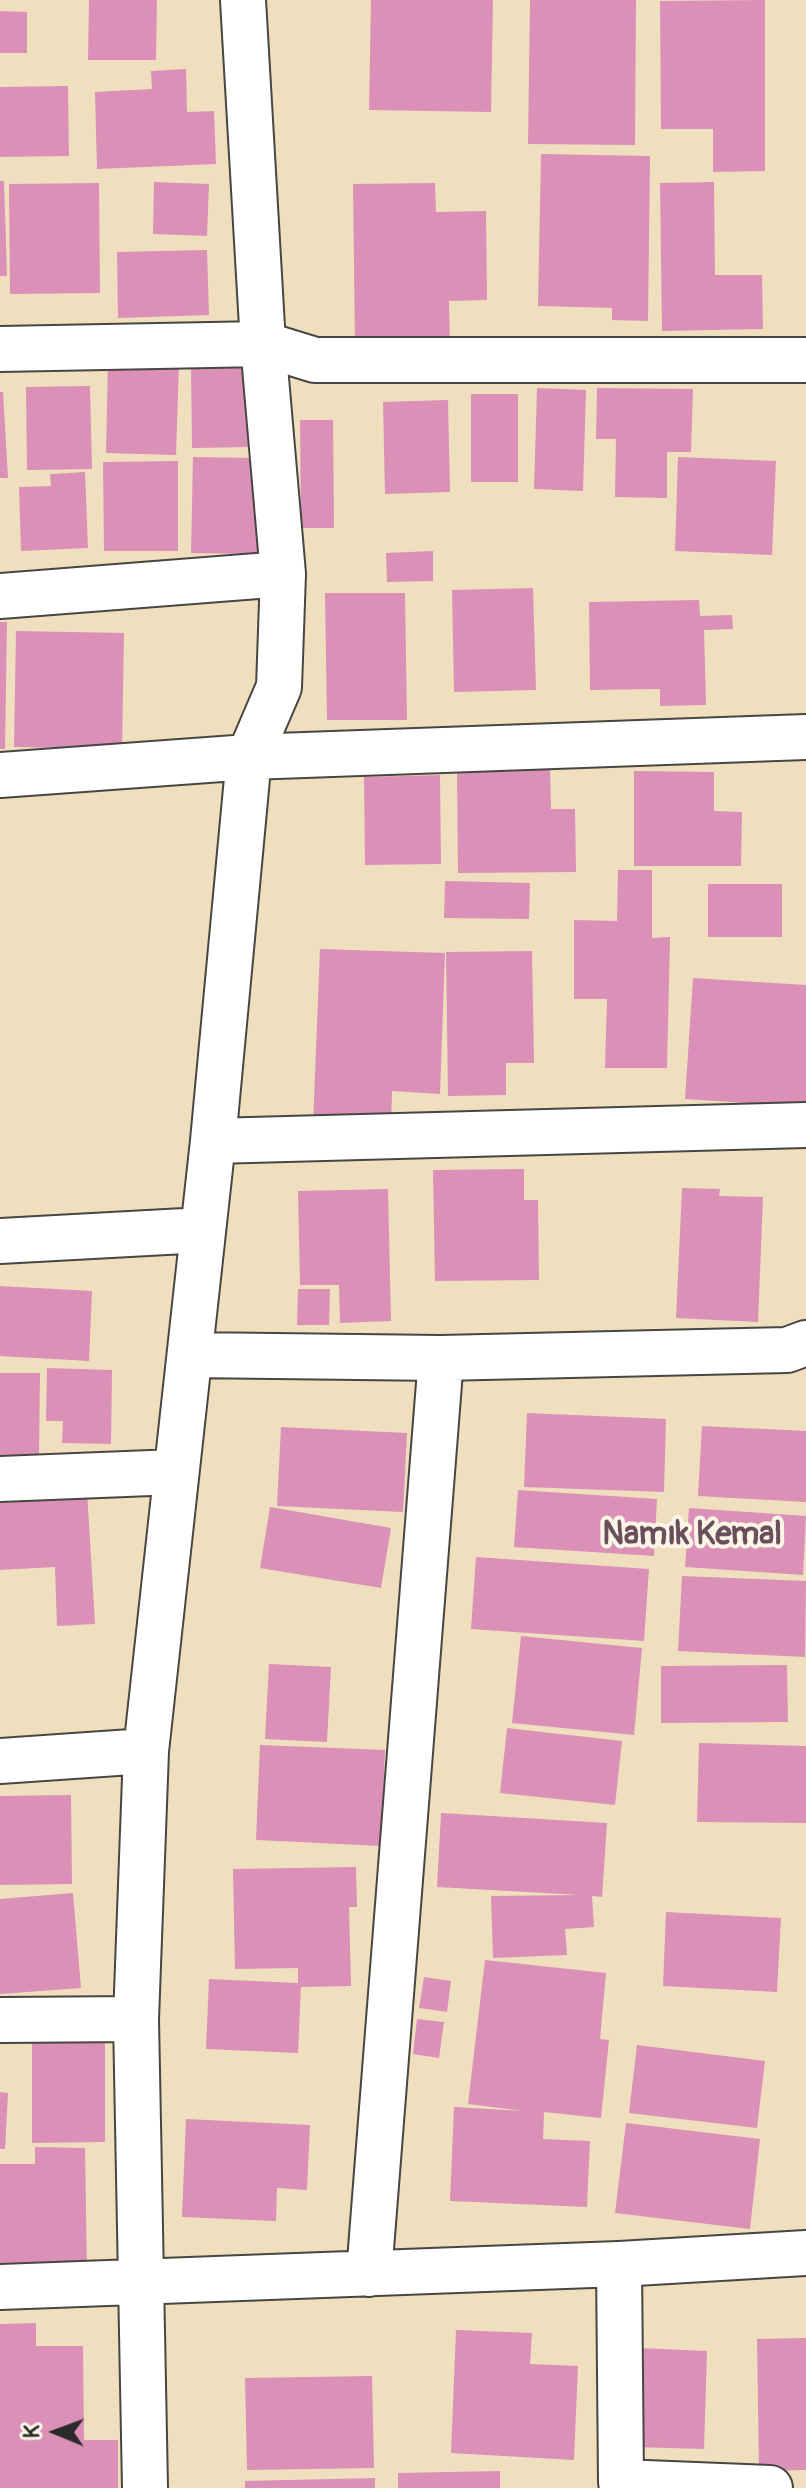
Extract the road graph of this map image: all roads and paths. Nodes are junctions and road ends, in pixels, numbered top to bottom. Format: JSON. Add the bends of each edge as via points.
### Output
{"nodes":[{"id":1,"x":243,"y":0,"type":"edge"},
{"id":2,"x":263,"y":344,"type":"junction"},
{"id":3,"x":0,"y":349,"type":"edge"},
{"id":4,"x":806,"y":360,"type":"edge"},
{"id":5,"x":283,"y":574,"type":"junction"},
{"id":6,"x":0,"y":596,"type":"edge"},
{"id":7,"x":806,"y":737,"type":"edge"},
{"id":8,"x":249,"y":757,"type":"junction"},
{"id":9,"x":0,"y":775,"type":"edge"},
{"id":10,"x":806,"y":1125,"type":"edge"},
{"id":11,"x":213,"y":1141,"type":"junction"},
{"id":12,"x":203,"y":1230,"type":"junction"},
{"id":13,"x":0,"y":1241,"type":"edge"},
{"id":14,"x":806,"y":1343,"type":"edge"},
{"id":15,"x":190,"y":1355,"type":"junction"},
{"id":16,"x":441,"y":1358,"type":"junction"},
{"id":17,"x":176,"y":1472,"type":"junction"},
{"id":18,"x":0,"y":1479,"type":"edge"},
{"id":19,"x":146,"y":1751,"type":"junction"},
{"id":20,"x":0,"y":1761,"type":"edge"},
{"id":21,"x":136,"y":2019,"type":"junction"},
{"id":22,"x":0,"y":2020,"type":"edge"},
{"id":23,"x":806,"y":2253,"type":"edge"},
{"id":24,"x":619,"y":2264,"type":"junction"},
{"id":25,"x":369,"y":2274,"type":"junction"},
{"id":26,"x":142,"y":2283,"type":"junction"},
{"id":27,"x":0,"y":2287,"type":"edge"},
{"id":28,"x":621,"y":2485,"type":"edge"},
{"id":29,"x":145,"y":2488,"type":"edge"},
{"id":30,"x":770,"y":2488,"type":"edge"}],
"edges":[{"from":1,"to":2,"type":"street"},
{"from":2,"to":3,"type":"street"},
{"from":2,"to":4,"type":"street","via":[[315,360]]},
{"from":2,"to":5,"type":"street"},
{"from":5,"to":6,"type":"street"},
{"from":5,"to":8,"type":"street","via":[[279,687]]},
{"from":7,"to":8,"type":"street"},
{"from":8,"to":9,"type":"street"},
{"from":8,"to":11,"type":"street"},
{"from":10,"to":11,"type":"street"},
{"from":11,"to":12,"type":"street"},
{"from":12,"to":13,"type":"street"},
{"from":12,"to":15,"type":"street"},
{"from":14,"to":16,"type":"street","via":[[787,1350]]},
{"from":15,"to":16,"type":"street"},
{"from":15,"to":17,"type":"street"},
{"from":16,"to":25,"type":"street"},
{"from":17,"to":18,"type":"street"},
{"from":17,"to":19,"type":"street"},
{"from":19,"to":20,"type":"street"},
{"from":19,"to":21,"type":"street"},
{"from":21,"to":22,"type":"street"},
{"from":21,"to":26,"type":"street"},
{"from":23,"to":24,"type":"street"},
{"from":24,"to":25,"type":"street"},
{"from":24,"to":28,"type":"street"},
{"from":25,"to":26,"type":"street"},
{"from":26,"to":27,"type":"street"},
{"from":26,"to":29,"type":"street"},
{"from":28,"to":30,"type":"street"}]}
